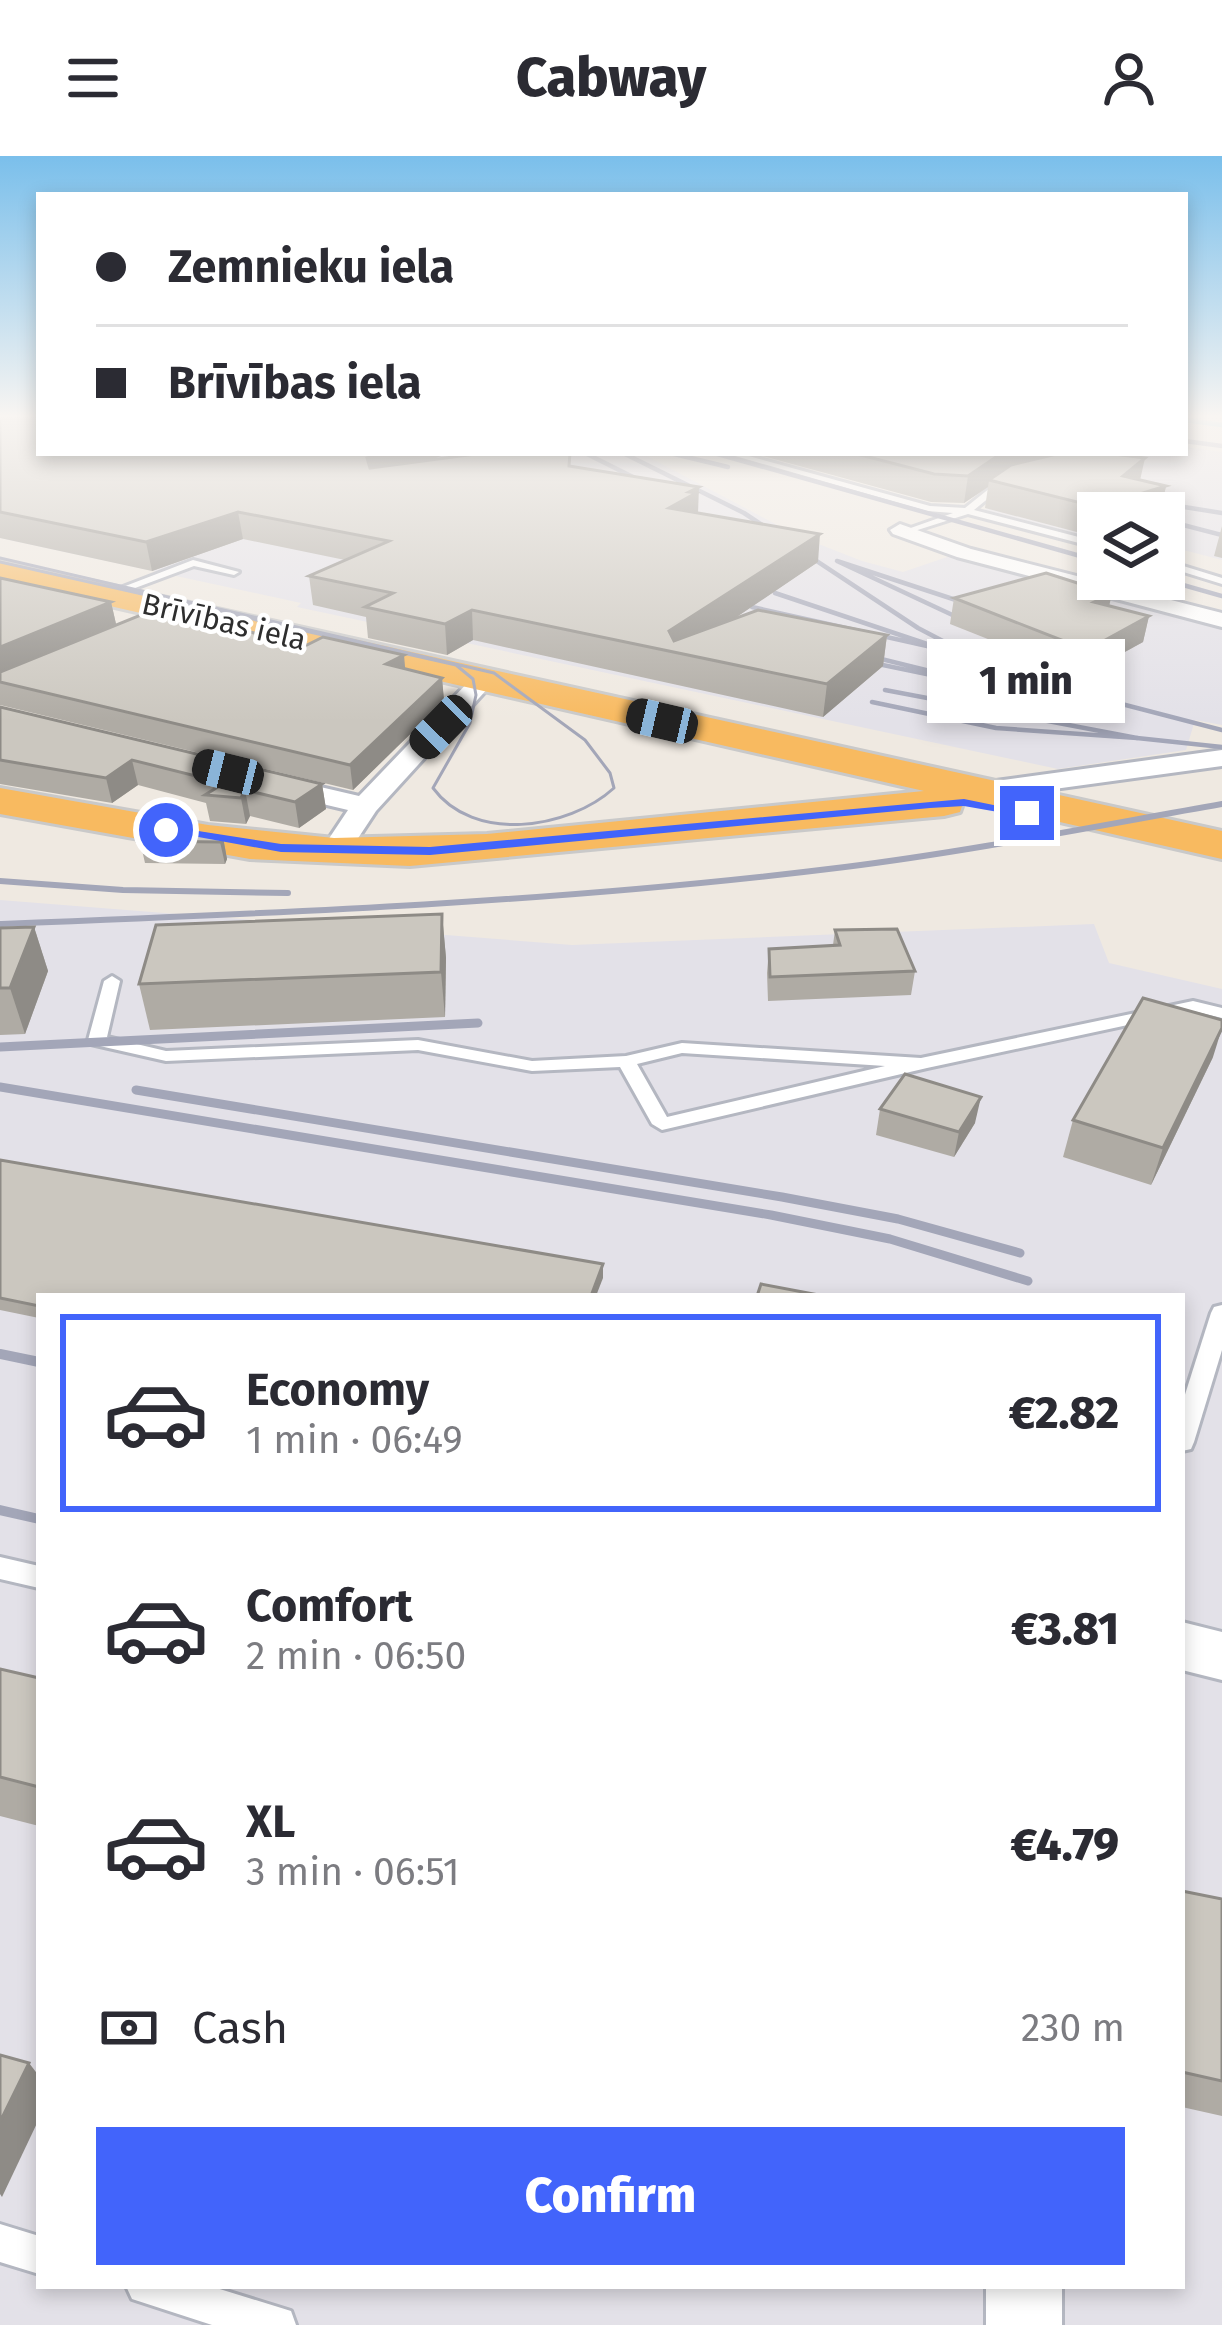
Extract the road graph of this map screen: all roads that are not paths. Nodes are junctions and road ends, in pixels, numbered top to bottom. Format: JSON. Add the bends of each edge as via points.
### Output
{"nodes":[{"id":1,"x":939,"y":519,"type":"edge"},
{"id":2,"x":1006,"y":519,"type":"edge"},
{"id":3,"x":904,"y":531,"type":"joint"},
{"id":4,"x":1077,"y":539,"type":"edge"},
{"id":5,"x":1185,"y":570,"type":"edge"},
{"id":6,"x":0,"y":571,"type":"edge"},
{"id":7,"x":234,"y":572,"type":"dead end"},
{"id":8,"x":1222,"y":581,"type":"edge"},
{"id":9,"x":107,"y":595,"type":"junction"},
{"id":10,"x":176,"y":611,"type":"junction"},
{"id":11,"x":1222,"y":620,"type":"edge"},
{"id":12,"x":128,"y":632,"type":"edge"},
{"id":13,"x":482,"y":682,"type":"junction"},
{"id":14,"x":1222,"y":758,"type":"edge"},
{"id":15,"x":251,"y":778,"type":"edge"},
{"id":16,"x":972,"y":797,"type":"junction"},
{"id":17,"x":0,"y":801,"type":"edge"},
{"id":18,"x":365,"y":806,"type":"junction"},
{"id":19,"x":1222,"y":845,"type":"edge"},
{"id":20,"x":334,"y":852,"type":"junction"},
{"id":21,"x":1222,"y":858,"type":"edge"},
{"id":22,"x":112,"y":981,"type":"dead end"},
{"id":23,"x":1222,"y":1013,"type":"edge"},
{"id":24,"x":626,"y":1061,"type":"junction"},
{"id":25,"x":917,"y":1063,"type":"junction"},
{"id":26,"x":1222,"y":1312,"type":"edge"},
{"id":27,"x":1185,"y":1432,"type":"edge"},
{"id":28,"x":0,"y":1568,"type":"edge"},
{"id":29,"x":36,"y":1576,"type":"edge"},
{"id":30,"x":1185,"y":1647,"type":"edge"},
{"id":31,"x":1222,"y":1656,"type":"edge"},
{"id":32,"x":0,"y":2243,"type":"edge"},
{"id":33,"x":36,"y":2254,"type":"edge"},
{"id":34,"x":155,"y":2289,"type":"edge"},
{"id":35,"x":1024,"y":2289,"type":"edge"},
{"id":36,"x":277,"y":2325,"type":"edge"},
{"id":37,"x":1024,"y":2325,"type":"edge"}],
"edges":[{"from":1,"to":3,"type":"lane"},
{"from":2,"to":4,"type":"lane"},
{"from":3,"to":11,"type":"street"},
{"from":5,"to":8,"type":"lane"},
{"from":6,"to":9,"type":"highway","name":"Brīvības iela"},
{"from":7,"to":9,"type":"lane","via":[[193,563]]},
{"from":9,"to":10,"type":"highway","name":"Brīvības iela"},
{"from":10,"to":12,"type":"street"},
{"from":10,"to":13,"type":"highway","name":"Brīvības iela"},
{"from":13,"to":16,"type":"highway","name":"Brīvības iela"},
{"from":13,"to":18,"type":"street"},
{"from":14,"to":16,"type":"street"},
{"from":15,"to":18,"type":"street"},
{"from":16,"to":19,"type":"highway","name":"Brīvības iela"},
{"from":16,"to":20,"type":"highway","via":[[481,848]]},
{"from":16,"to":21,"type":"highway","name":"Brīvības iela"},
{"from":17,"to":20,"type":"highway"},
{"from":18,"to":20,"type":"street"},
{"from":22,"to":24,"type":"lane","via":[[97,1040],[166,1056],[418,1045],[532,1066]]},
{"from":23,"to":25,"type":"lane","via":[[1193,1006]]},
{"from":24,"to":25,"type":"lane","via":[[682,1048]]},
{"from":24,"to":25,"type":"lane","via":[[662,1124]]},
{"from":26,"to":27,"type":"lane"},
{"from":28,"to":29,"type":"lane"},
{"from":30,"to":31,"type":"street"},
{"from":32,"to":33,"type":"lane"},
{"from":34,"to":36,"type":"lane"},
{"from":35,"to":37,"type":"street"}]}
